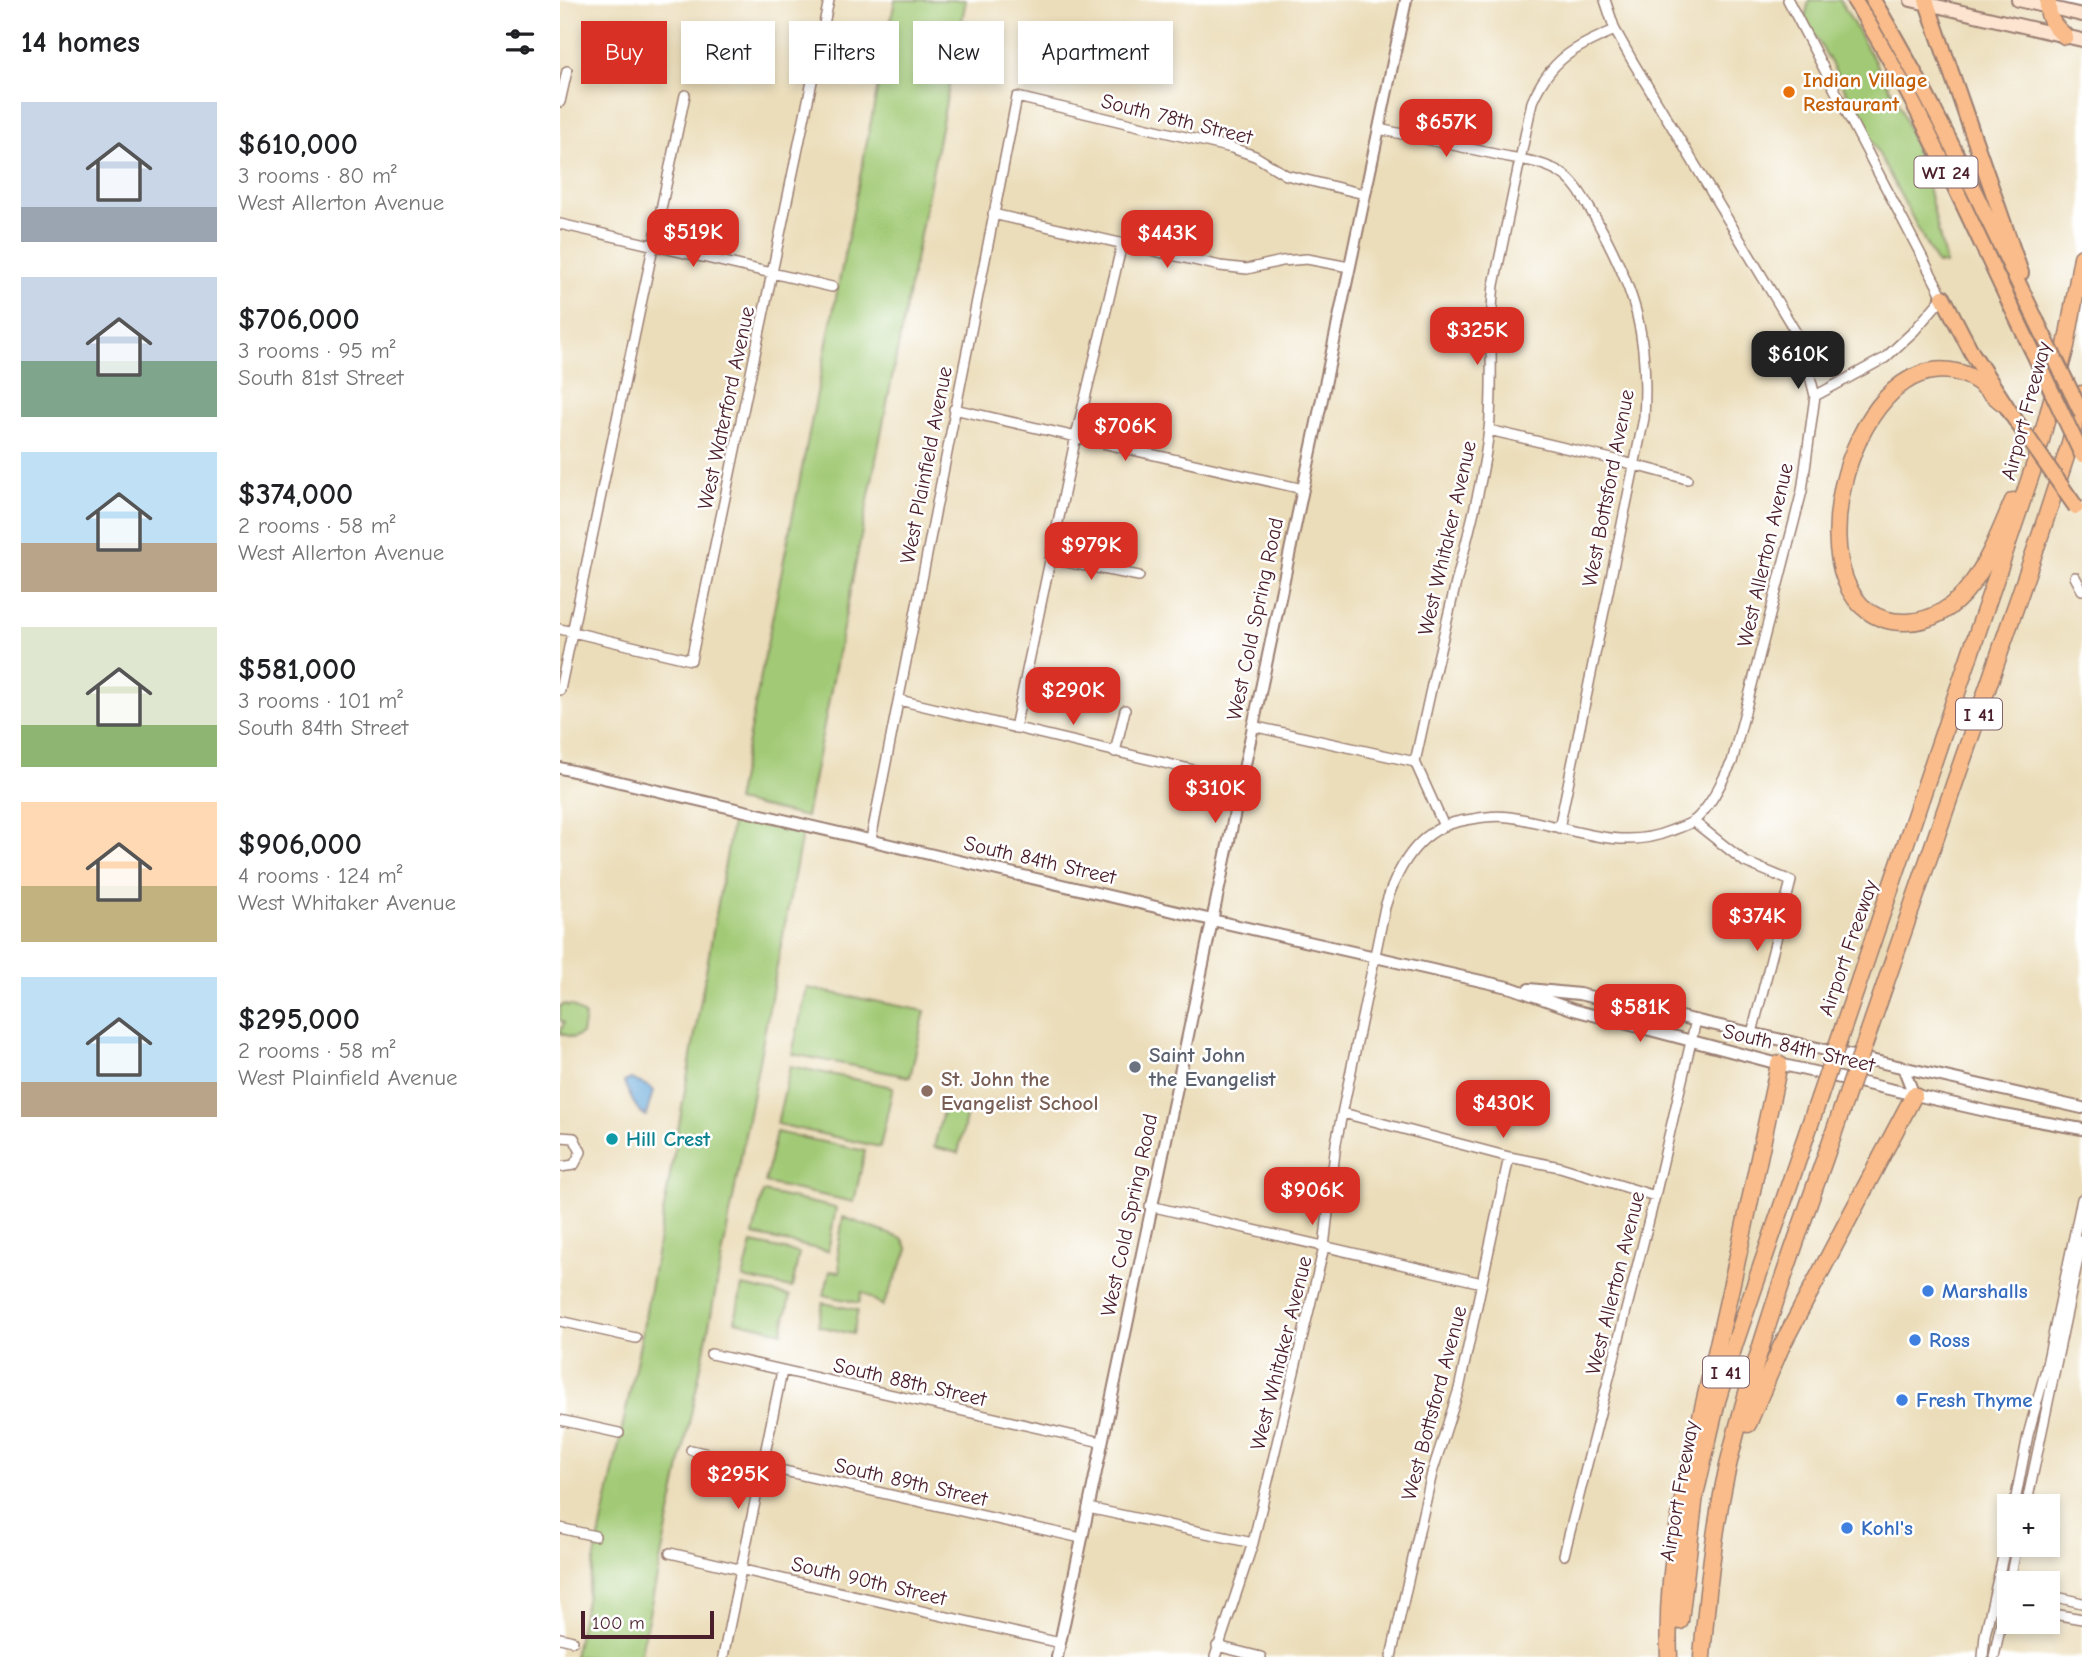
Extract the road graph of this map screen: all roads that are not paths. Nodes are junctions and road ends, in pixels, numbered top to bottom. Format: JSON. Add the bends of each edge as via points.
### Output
{"nodes":[{"id":1,"x":829,"y":0,"type":"edge"},
{"id":2,"x":1406,"y":0,"type":"edge"},
{"id":3,"x":1605,"y":0,"type":"edge"},
{"id":4,"x":1788,"y":0,"type":"edge"},
{"id":5,"x":1854,"y":0,"type":"edge"},
{"id":6,"x":1873,"y":0,"type":"edge"},
{"id":7,"x":1911,"y":0,"type":"edge"},
{"id":8,"x":2018,"y":0,"type":"edge"},
{"id":9,"x":1926,"y":2,"type":"edge"},
{"id":10,"x":2048,"y":4,"type":"edge"},
{"id":11,"x":2082,"y":15,"type":"edge"},
{"id":12,"x":1615,"y":30,"type":"junction"},
{"id":13,"x":2065,"y":36,"type":"junction"},
{"id":14,"x":2082,"y":40,"type":"edge"},
{"id":15,"x":567,"y":71,"type":"dead end"},
{"id":16,"x":685,"y":95,"type":"dead end"},
{"id":17,"x":1017,"y":97,"type":"joint"},
{"id":18,"x":560,"y":102,"type":"edge"},
{"id":19,"x":1379,"y":129,"type":"junction"},
{"id":20,"x":1520,"y":159,"type":"junction"},
{"id":21,"x":1364,"y":194,"type":"junction"},
{"id":22,"x":993,"y":214,"type":"junction"},
{"id":23,"x":560,"y":224,"type":"edge"},
{"id":24,"x":1122,"y":244,"type":"junction"},
{"id":25,"x":654,"y":245,"type":"junction"},
{"id":26,"x":2082,"y":257,"type":"edge"},
{"id":27,"x":1349,"y":267,"type":"junction"},
{"id":28,"x":772,"y":272,"type":"junction"},
{"id":29,"x":832,"y":287,"type":"dead end"},
{"id":30,"x":1943,"y":297,"type":"junction"},
{"id":31,"x":2035,"y":316,"type":"junction"},
{"id":32,"x":2082,"y":394,"type":"edge"},
{"id":33,"x":1815,"y":396,"type":"junction"},
{"id":34,"x":2003,"y":403,"type":"junction"},
{"id":35,"x":954,"y":409,"type":"junction"},
{"id":36,"x":2082,"y":414,"type":"edge"},
{"id":37,"x":1489,"y":430,"type":"junction"},
{"id":38,"x":1076,"y":436,"type":"junction"},
{"id":39,"x":2082,"y":455,"type":"edge"},
{"id":40,"x":2035,"y":463,"type":"junction"},
{"id":41,"x":1634,"y":465,"type":"junction"},
{"id":42,"x":1687,"y":479,"type":"dead end"},
{"id":43,"x":1303,"y":489,"type":"junction"},
{"id":44,"x":2079,"y":511,"type":"edge"},
{"id":45,"x":1050,"y":559,"type":"junction"},
{"id":46,"x":1139,"y":576,"type":"dead end"},
{"id":47,"x":2075,"y":577,"type":"dead end"},
{"id":48,"x":2082,"y":590,"type":"edge"},
{"id":49,"x":560,"y":629,"type":"edge"},
{"id":50,"x":573,"y":632,"type":"junction"},
{"id":51,"x":560,"y":691,"type":"edge"},
{"id":52,"x":899,"y":700,"type":"junction"},
{"id":53,"x":1125,"y":710,"type":"dead end"},
{"id":54,"x":1252,"y":726,"type":"junction"},
{"id":55,"x":1015,"y":728,"type":"junction"},
{"id":56,"x":1115,"y":752,"type":"junction"},
{"id":57,"x":1415,"y":762,"type":"junction"},
{"id":58,"x":560,"y":768,"type":"edge"},
{"id":59,"x":1240,"y":781,"type":"junction"},
{"id":60,"x":1693,"y":821,"type":"junction"},
{"id":61,"x":1443,"y":824,"type":"junction"},
{"id":62,"x":1559,"y":828,"type":"junction"},
{"id":63,"x":871,"y":839,"type":"junction"},
{"id":64,"x":1212,"y":920,"type":"junction"},
{"id":65,"x":1375,"y":957,"type":"junction"},
{"id":66,"x":1512,"y":988,"type":"junction"},
{"id":67,"x":1696,"y":1020,"type":"junction"},
{"id":68,"x":1752,"y":1033,"type":"junction"},
{"id":69,"x":1785,"y":1041,"type":"junction"},
{"id":70,"x":1690,"y":1042,"type":"junction"},
{"id":71,"x":1779,"y":1064,"type":"junction"},
{"id":72,"x":1903,"y":1067,"type":"junction"},
{"id":73,"x":1914,"y":1095,"type":"junction"},
{"id":74,"x":2082,"y":1108,"type":"edge"},
{"id":75,"x":1343,"y":1113,"type":"junction"},
{"id":76,"x":2082,"y":1129,"type":"edge"},
{"id":77,"x":560,"y":1137,"type":"edge"},
{"id":78,"x":1509,"y":1157,"type":"junction"},
{"id":79,"x":560,"y":1167,"type":"edge"},
{"id":80,"x":1655,"y":1196,"type":"junction"},
{"id":81,"x":2082,"y":1199,"type":"edge"},
{"id":82,"x":1150,"y":1206,"type":"junction"},
{"id":83,"x":2082,"y":1240,"type":"edge"},
{"id":84,"x":1324,"y":1248,"type":"junction"},
{"id":85,"x":1482,"y":1283,"type":"junction"},
{"id":86,"x":560,"y":1321,"type":"edge"},
{"id":87,"x":636,"y":1338,"type":"dead end"},
{"id":88,"x":711,"y":1354,"type":"dead end"},
{"id":89,"x":782,"y":1371,"type":"junction"},
{"id":90,"x":560,"y":1420,"type":"edge"},
{"id":91,"x":619,"y":1433,"type":"dead end"},
{"id":92,"x":1101,"y":1442,"type":"junction"},
{"id":93,"x":691,"y":1450,"type":"dead end"},
{"id":94,"x":763,"y":1466,"type":"junction"},
{"id":95,"x":2017,"y":1494,"type":"edge"},
{"id":96,"x":2029,"y":1494,"type":"edge"},
{"id":97,"x":1088,"y":1508,"type":"junction"},
{"id":98,"x":560,"y":1528,"type":"edge"},
{"id":99,"x":595,"y":1536,"type":"dead end"},
{"id":100,"x":1081,"y":1538,"type":"junction"},
{"id":101,"x":1253,"y":1544,"type":"junction"},
{"id":102,"x":670,"y":1553,"type":"dead end"},
{"id":103,"x":1564,"y":1555,"type":"dead end"},
{"id":104,"x":1712,"y":1560,"type":"junction"},
{"id":105,"x":741,"y":1570,"type":"junction"},
{"id":106,"x":1997,"y":1585,"type":"edge"},
{"id":107,"x":2060,"y":1598,"type":"edge"},
{"id":108,"x":1993,"y":1602,"type":"junction"},
{"id":109,"x":1997,"y":1603,"type":"edge"},
{"id":110,"x":2082,"y":1603,"type":"edge"},
{"id":111,"x":2060,"y":1615,"type":"edge"},
{"id":112,"x":2082,"y":1619,"type":"edge"},
{"id":113,"x":2000,"y":1634,"type":"edge"},
{"id":114,"x":560,"y":1638,"type":"edge"},
{"id":115,"x":573,"y":1641,"type":"dead end"},
{"id":116,"x":1060,"y":1643,"type":"junction"},
{"id":117,"x":1217,"y":1646,"type":"junction"},
{"id":118,"x":723,"y":1657,"type":"edge"},
{"id":119,"x":1057,"y":1657,"type":"edge"},
{"id":120,"x":1215,"y":1657,"type":"edge"},
{"id":121,"x":1261,"y":1657,"type":"edge"},
{"id":122,"x":1391,"y":1657,"type":"edge"},
{"id":123,"x":1669,"y":1657,"type":"edge"},
{"id":124,"x":1676,"y":1657,"type":"edge"},
{"id":125,"x":1702,"y":1657,"type":"edge"},
{"id":126,"x":1983,"y":1657,"type":"edge"},
{"id":127,"x":1994,"y":1657,"type":"edge"}],
"edges":[{"from":1,"to":28,"type":"street","name":"West Waterford Avenue"},
{"from":2,"to":19,"type":"street","name":"West Cold Spring Road"},
{"from":3,"to":12,"type":"street","name":"West Allerton Avenue"},
{"from":4,"to":30,"type":"street"},
{"from":5,"to":39,"type":"main road","number":"WI 24","bridge":true,"via":[[1926,132]]},
{"from":6,"to":31,"type":"main road","number":"WI 24","via":[[1939,120]]},
{"from":7,"to":9,"type":"main road"},
{"from":8,"to":10,"type":"main road"},
{"from":9,"to":13,"type":"main road"},
{"from":9,"to":31,"type":"main road"},
{"from":10,"to":11,"type":"main road"},
{"from":10,"to":13,"type":"highway","via":[[2050,22]]},
{"from":12,"to":20,"type":"street","name":"West Whitaker Avenue","via":[[1569,51],[1540,82]]},
{"from":12,"to":33,"type":"street","name":"West Allerton Avenue","via":[[1801,341]]},
{"from":13,"to":14,"type":"main road"},
{"from":15,"to":18,"type":"street"},
{"from":16,"to":25,"type":"street"},
{"from":17,"to":21,"type":"street","name":"South 78th Street","via":[[1232,148],[1286,176]]},
{"from":17,"to":22,"type":"street","name":"West Plainfield Avenue"},
{"from":19,"to":20,"type":"street"},
{"from":19,"to":21,"type":"street","name":"West Cold Spring Road"},
{"from":20,"to":37,"type":"street","name":"West Whitaker Avenue","via":[[1494,285]]},
{"from":20,"to":41,"type":"street","name":"West Bottsford Avenue","via":[[1560,172],[1572,182],[1616,256],[1632,293],[1646,376],[1644,418]]},
{"from":21,"to":27,"type":"street","name":"West Cold Spring Road"},
{"from":22,"to":24,"type":"street"},
{"from":22,"to":35,"type":"street","name":"West Plainfield Avenue"},
{"from":23,"to":25,"type":"street"},
{"from":24,"to":27,"type":"street","via":[[1247,269],[1307,260]]},
{"from":24,"to":38,"type":"street"},
{"from":25,"to":28,"type":"street"},
{"from":25,"to":50,"type":"street"},
{"from":26,"to":40,"type":"highway","name":"Airport Freeway","number":"I 41","via":[[2066,346]]},
{"from":27,"to":43,"type":"street","name":"West Cold Spring Road"},
{"from":28,"to":29,"type":"street"},
{"from":28,"to":50,"type":"street","name":"West Waterford Avenue","via":[[691,660]]},
{"from":30,"to":33,"type":"street","via":[[1885,358]]},
{"from":30,"to":34,"type":"main road"},
{"from":31,"to":36,"type":"main road","number":"WI 24","bridge":true},
{"from":32,"to":104,"type":"highway","name":"Airport Freeway","number":"I 41","bridge":true,"via":[[2041,533],[1755,1364],[1732,1450]]},
{"from":33,"to":60,"type":"street","name":"West Allerton Avenue","via":[[1802,491],[1732,762],[1714,797]]},
{"from":34,"to":40,"type":"highway","via":[[1974,379],[1939,371],[1917,377],[1880,405],[1852,455],[1838,507],[1841,568],[1852,593],[1870,611],[1903,622],[1923,620],[1951,604],[1980,572]]},
{"from":34,"to":44,"type":"main road","bridge":true},
{"from":35,"to":38,"type":"street"},
{"from":35,"to":52,"type":"street","name":"West Plainfield Avenue"},
{"from":37,"to":41,"type":"street"},
{"from":37,"to":57,"type":"street","name":"West Whitaker Avenue"},
{"from":38,"to":43,"type":"street"},
{"from":38,"to":45,"type":"street"},
{"from":40,"to":124,"type":"highway","name":"Airport Freeway","number":"I 41","bridge":true,"via":[[1717,1401],[1695,1495]]},
{"from":41,"to":42,"type":"street"},
{"from":41,"to":62,"type":"street","name":"West Bottsford Avenue"},
{"from":43,"to":54,"type":"street","name":"West Cold Spring Road"},
{"from":45,"to":46,"type":"street"},
{"from":45,"to":55,"type":"street"},
{"from":47,"to":48,"type":"street"},
{"from":49,"to":50,"type":"street"},
{"from":50,"to":51,"type":"street"},
{"from":52,"to":55,"type":"street"},
{"from":52,"to":63,"type":"street","name":"West Plainfield Avenue"},
{"from":53,"to":56,"type":"street"},
{"from":54,"to":57,"type":"street"},
{"from":54,"to":59,"type":"street","name":"West Cold Spring Road"},
{"from":55,"to":56,"type":"street"},
{"from":56,"to":59,"type":"street"},
{"from":57,"to":61,"type":"street"},
{"from":58,"to":63,"type":"street","name":"South 84th Street"},
{"from":59,"to":64,"type":"street","name":"West Cold Spring Road"},
{"from":60,"to":62,"type":"street","via":[[1657,836],[1622,841]]},
{"from":60,"to":68,"type":"street","via":[[1745,862],[1791,881]]},
{"from":61,"to":62,"type":"street","via":[[1497,816]]},
{"from":61,"to":65,"type":"street","name":"West Whitaker Avenue","via":[[1421,842],[1394,879]]},
{"from":63,"to":64,"type":"street","name":"South 84th Street"},
{"from":64,"to":65,"type":"street","name":"South 84th Street"},
{"from":64,"to":82,"type":"street","name":"West Cold Spring Road"},
{"from":65,"to":66,"type":"street","name":"South 84th Street"},
{"from":65,"to":75,"type":"street","name":"West Whitaker Avenue"},
{"from":66,"to":67,"type":"street","name":"South 84th Street","via":[[1579,994]]},
{"from":66,"to":70,"type":"street","name":"South 84th Street"},
{"from":67,"to":68,"type":"street","name":"South 84th Street"},
{"from":67,"to":70,"type":"street","name":"West Allerton Avenue"},
{"from":68,"to":69,"type":"street","name":"South 84th Street"},
{"from":69,"to":71,"type":"street"},
{"from":69,"to":72,"type":"street","name":"South 84th Street"},
{"from":70,"to":71,"type":"street","name":"South 84th Street"},
{"from":70,"to":80,"type":"street","name":"West Allerton Avenue"},
{"from":71,"to":73,"type":"street","name":"South 84th Street"},
{"from":71,"to":123,"type":"highway","via":[[1690,1465],[1675,1552]]},
{"from":72,"to":73,"type":"street"},
{"from":72,"to":74,"type":"street","name":"South 84th Street"},
{"from":73,"to":76,"type":"street","name":"South 84th Street"},
{"from":73,"to":104,"type":"highway","via":[[1762,1387],[1746,1427],[1724,1540]]},
{"from":75,"to":78,"type":"street"},
{"from":75,"to":84,"type":"street","name":"West Whitaker Avenue"},
{"from":77,"to":79,"type":"street","via":[[573,1138],[581,1152],[574,1165]]},
{"from":78,"to":80,"type":"street","via":[[1560,1167]]},
{"from":78,"to":85,"type":"street","name":"West Bottsford Avenue"},
{"from":80,"to":103,"type":"street","name":"West Allerton Avenue"},
{"from":81,"to":95,"type":"street"},
{"from":82,"to":84,"type":"street"},
{"from":82,"to":92,"type":"street","name":"West Cold Spring Road"},
{"from":83,"to":96,"type":"street"},
{"from":84,"to":85,"type":"street"},
{"from":84,"to":101,"type":"street","name":"West Whitaker Avenue"},
{"from":85,"to":122,"type":"street","name":"West Bottsford Avenue","via":[[1459,1390],[1432,1473]]},
{"from":86,"to":87,"type":"street"},
{"from":88,"to":89,"type":"street","name":"South 88th Street"},
{"from":89,"to":92,"type":"street","name":"South 88th Street"},
{"from":89,"to":94,"type":"street"},
{"from":90,"to":91,"type":"street"},
{"from":92,"to":97,"type":"street","name":"West Cold Spring Road"},
{"from":93,"to":94,"type":"street","name":"South 89th Street"},
{"from":94,"to":100,"type":"street","name":"South 89th Street"},
{"from":94,"to":105,"type":"street"},
{"from":97,"to":100,"type":"street","name":"West Cold Spring Road"},
{"from":97,"to":101,"type":"street"},
{"from":98,"to":99,"type":"street"},
{"from":100,"to":116,"type":"street","name":"West Cold Spring Road"},
{"from":101,"to":117,"type":"street","name":"West Whitaker Avenue"},
{"from":102,"to":105,"type":"street","name":"South 90th Street"},
{"from":104,"to":125,"type":"highway","name":"Airport Freeway","number":"I 41"},
{"from":105,"to":116,"type":"street","name":"South 90th Street"},
{"from":105,"to":118,"type":"street"},
{"from":106,"to":108,"type":"street"},
{"from":107,"to":110,"type":"street"},
{"from":108,"to":109,"type":"street"},
{"from":108,"to":126,"type":"street"},
{"from":111,"to":112,"type":"street"},
{"from":113,"to":127,"type":"street"},
{"from":114,"to":115,"type":"street"},
{"from":116,"to":119,"type":"street","name":"West Cold Spring Road"},
{"from":117,"to":120,"type":"street","name":"West Whitaker Avenue"},
{"from":117,"to":121,"type":"street"}]}
